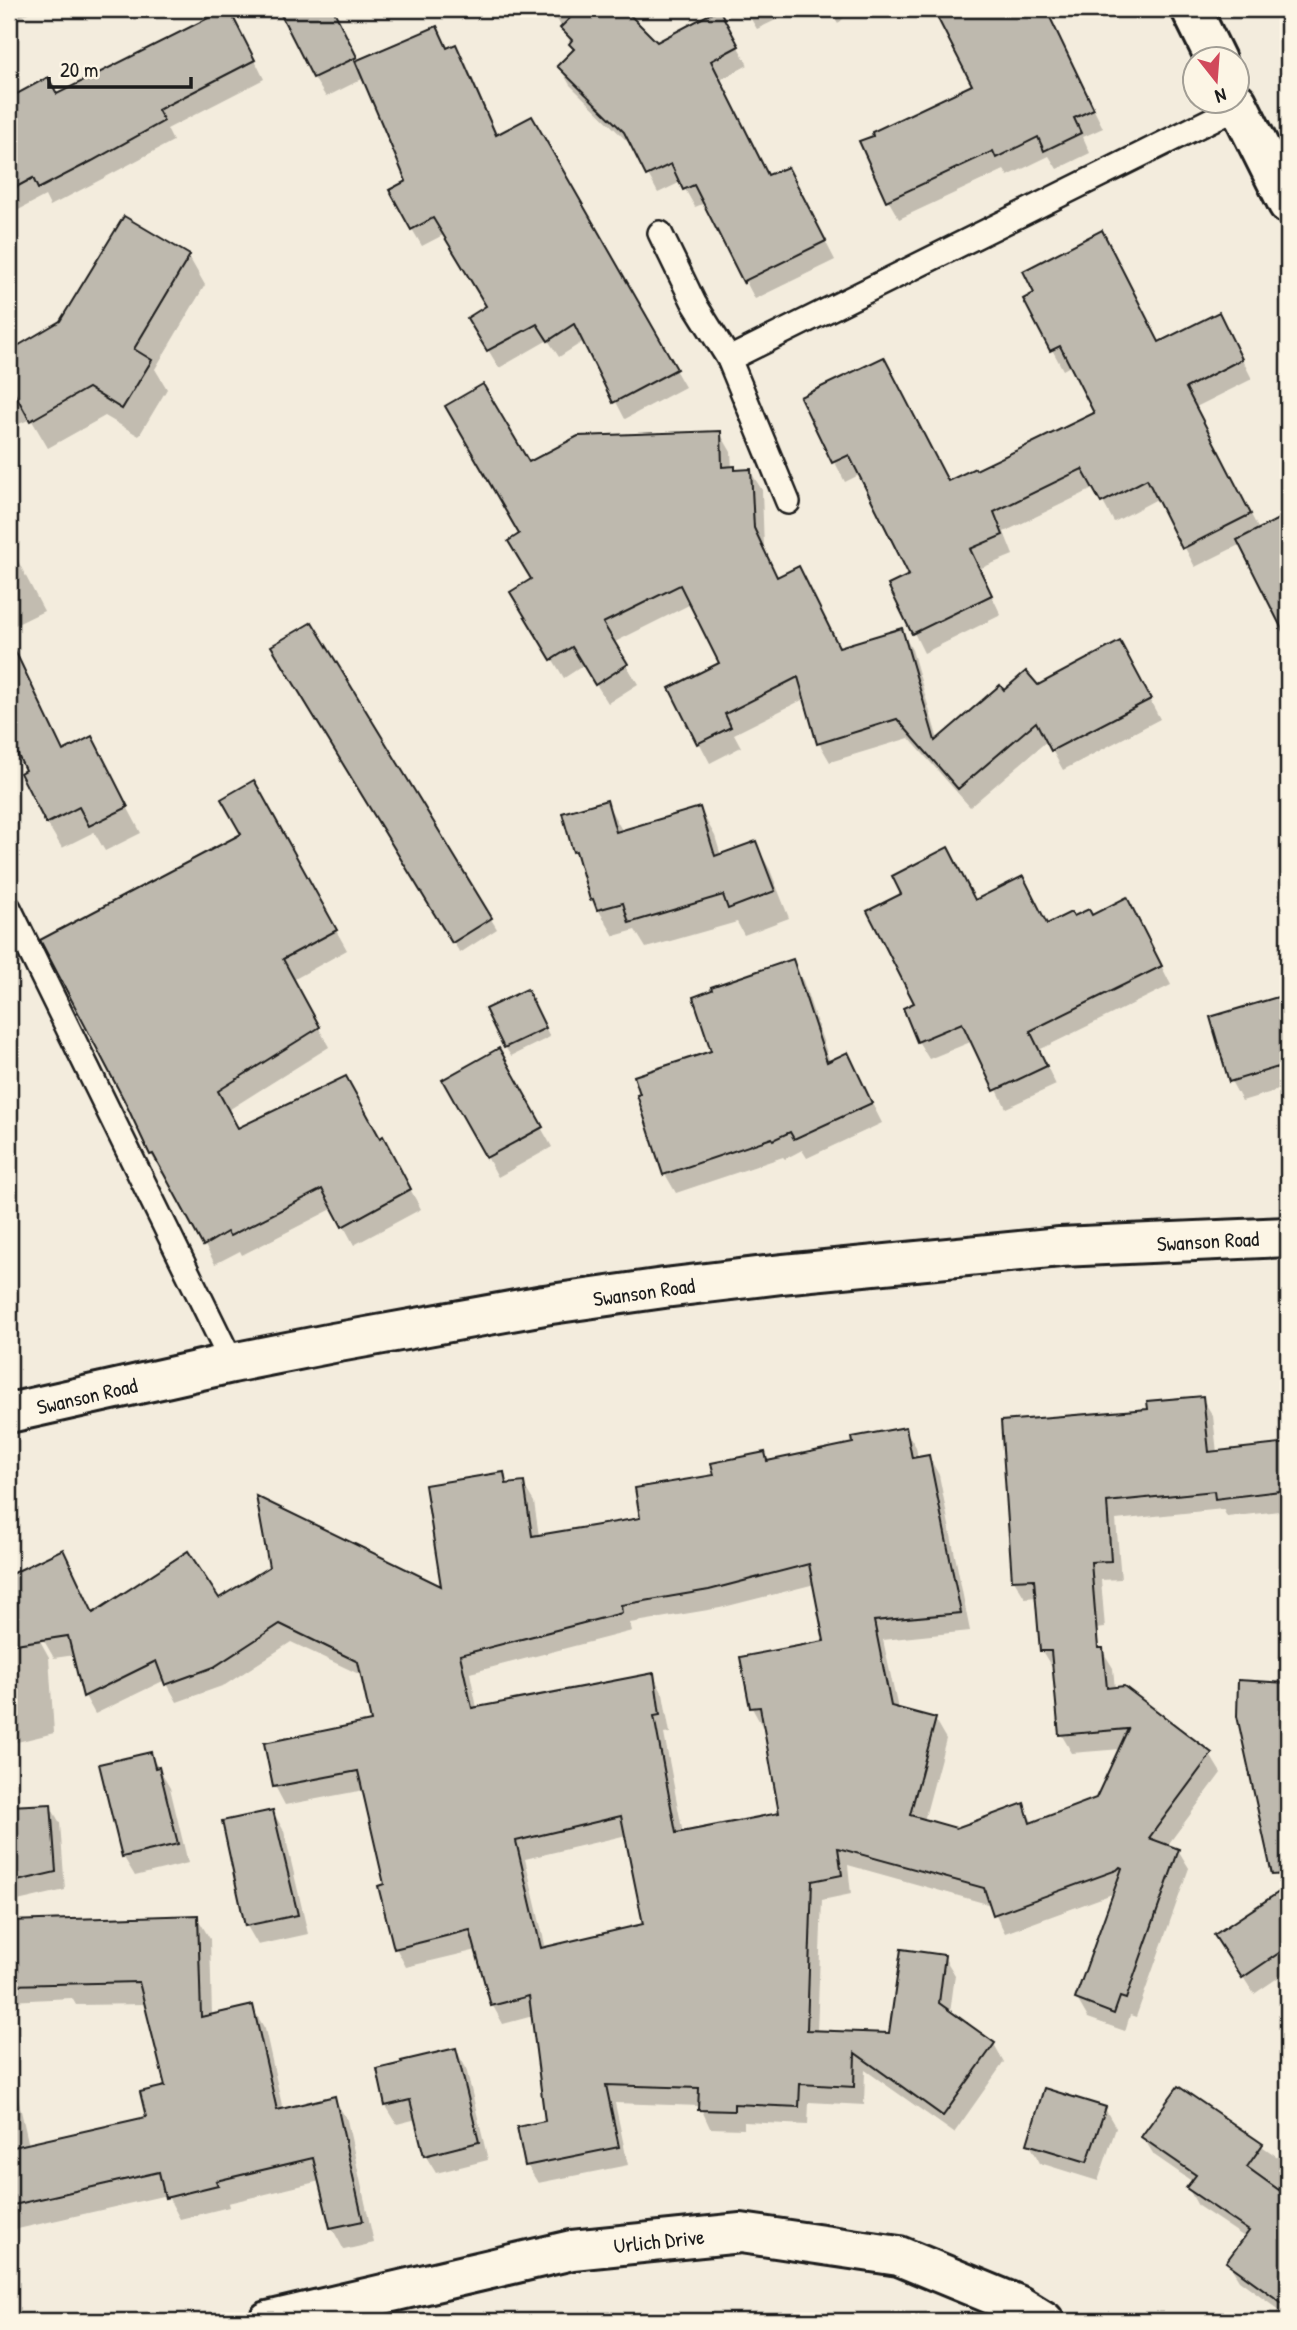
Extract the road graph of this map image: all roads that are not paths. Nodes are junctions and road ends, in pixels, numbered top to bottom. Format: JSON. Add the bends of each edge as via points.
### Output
{"nodes":[{"id":1,"x":1191,"y":9,"type":"edge"},
{"id":2,"x":1209,"y":46,"type":"edge"},
{"id":3,"x":1214,"y":116,"type":"edge"},
{"id":4,"x":1244,"y":116,"type":"edge"},
{"id":5,"x":1288,"y":204,"type":"edge"},
{"id":6,"x":660,"y":233,"type":"dead end"},
{"id":7,"x":729,"y":359,"type":"junction"},
{"id":8,"x":788,"y":502,"type":"dead end"},
{"id":9,"x":9,"y":908,"type":"edge"},
{"id":10,"x":1288,"y":1237,"type":"edge"},
{"id":11,"x":232,"y":1363,"type":"junction"},
{"id":12,"x":9,"y":1413,"type":"edge"},
{"id":13,"x":281,"y":2320,"type":"edge"},
{"id":14,"x":1044,"y":2321,"type":"edge"}],
"edges":[{"from":1,"to":2,"type":"main road"},
{"from":3,"to":7,"type":"lane"},
{"from":4,"to":5,"type":"main road"},
{"from":6,"to":7,"type":"lane","via":[[694,303]]},
{"from":7,"to":8,"type":"lane"},
{"from":9,"to":11,"type":"lane"},
{"from":10,"to":11,"type":"main road","name":"Swanson Road","via":[[1060,1247],[782,1274],[544,1305]]},
{"from":11,"to":12,"type":"main road","name":"Swanson Road"},
{"from":13,"to":14,"type":"main road","name":"Urlich Drive","via":[[572,2250],[741,2233],[899,2256],[1018,2305]]}]}
